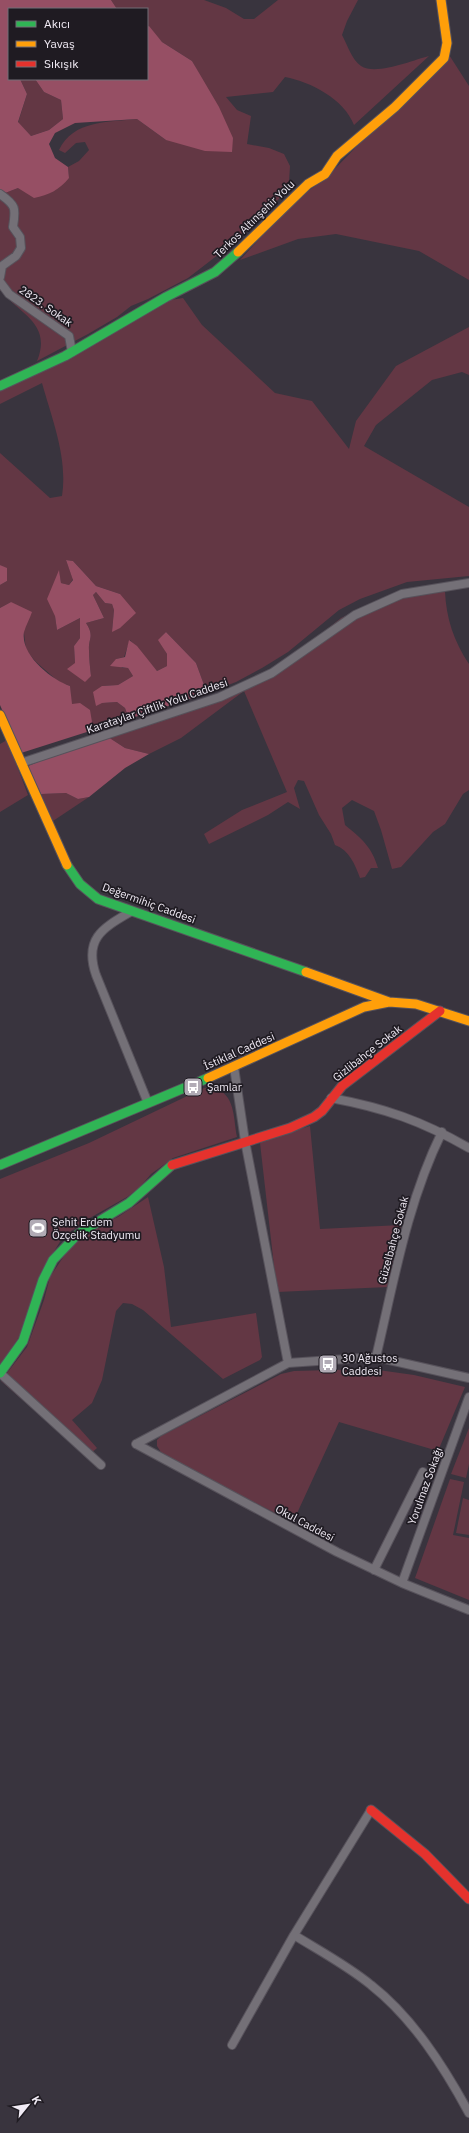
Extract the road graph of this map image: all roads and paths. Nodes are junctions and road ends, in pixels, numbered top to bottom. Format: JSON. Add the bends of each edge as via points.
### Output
{"nodes":[{"id":1,"x":441,"y":0,"type":"edge"},
{"id":2,"x":0,"y":194,"type":"edge"},
{"id":3,"x":0,"y":277,"type":"edge"},
{"id":4,"x":0,"y":282,"type":"edge"},
{"id":5,"x":72,"y":352,"type":"junction"},
{"id":6,"x":0,"y":386,"type":"edge"},
{"id":7,"x":469,"y":583,"type":"edge"},
{"id":8,"x":0,"y":715,"type":"edge"},
{"id":9,"x":21,"y":763,"type":"junction"},
{"id":10,"x":132,"y":911,"type":"junction"},
{"id":11,"x":389,"y":1002,"type":"junction"},
{"id":12,"x":440,"y":1011,"type":"junction"},
{"id":13,"x":469,"y":1021,"type":"edge"},
{"id":14,"x":234,"y":1067,"type":"junction"},
{"id":15,"x":331,"y":1098,"type":"junction"},
{"id":16,"x":148,"y":1103,"type":"junction"},
{"id":17,"x":442,"y":1132,"type":"junction"},
{"id":18,"x":245,"y":1142,"type":"junction"},
{"id":19,"x":469,"y":1148,"type":"edge"},
{"id":20,"x":0,"y":1165,"type":"edge"},
{"id":21,"x":376,"y":1357,"type":"junction"},
{"id":22,"x":288,"y":1363,"type":"junction"},
{"id":23,"x":0,"y":1373,"type":"edge"},
{"id":24,"x":469,"y":1378,"type":"edge"},
{"id":25,"x":469,"y":1397,"type":"edge"},
{"id":26,"x":101,"y":1465,"type":"dead end"},
{"id":27,"x":423,"y":1472,"type":"dead end"},
{"id":28,"x":374,"y":1570,"type":"junction"},
{"id":29,"x":402,"y":1583,"type":"junction"},
{"id":30,"x":469,"y":1610,"type":"edge"},
{"id":31,"x":371,"y":1810,"type":"joint"},
{"id":32,"x":469,"y":1899,"type":"edge"},
{"id":33,"x":294,"y":1935,"type":"junction"},
{"id":34,"x":232,"y":2045,"type":"dead end"},
{"id":35,"x":469,"y":2113,"type":"edge"}],
"edges":[{"from":1,"to":5,"type":"street","name":"Terkos Altınşehir Yolu","via":[[447,43],[444,58],[395,106],[337,156],[326,174],[308,184],[215,272],[166,297]]},
{"from":2,"to":3,"type":"street","via":[[11,201],[16,210],[13,226],[20,237],[22,248],[2,266]]},
{"from":4,"to":5,"type":"street","name":"2823. Sokak","via":[[9,294],[69,336]]},
{"from":5,"to":6,"type":"street","name":"Terkos Altınşehir Yolu"},
{"from":7,"to":9,"type":"street","name":"Karataylar Çiftlik Yolu Caddesi","via":[[402,594],[355,615],[272,673],[220,697]]},
{"from":8,"to":9,"type":"street","name":"Değermihiç Caddesi"},
{"from":9,"to":10,"type":"street","name":"Değermihiç Caddesi","via":[[72,875],[98,899]]},
{"from":10,"to":11,"type":"street","name":"Değermihiç Caddesi"},
{"from":10,"to":16,"type":"street","via":[[102,929],[94,945],[92,960]]},
{"from":11,"to":12,"type":"street","name":"İstiklal Caddesi","via":[[416,1004]]},
{"from":11,"to":14,"type":"street","name":"İstiklal Caddesi","via":[[364,1008]]},
{"from":12,"to":13,"type":"street","name":"İstiklal Caddesi"},
{"from":12,"to":15,"type":"street","name":"Gizlibahçe Sokak","via":[[342,1086]]},
{"from":14,"to":16,"type":"street","name":"İstiklal Caddesi"},
{"from":14,"to":18,"type":"street"},
{"from":15,"to":17,"type":"street","via":[[403,1115]]},
{"from":15,"to":18,"type":"street","name":"Gizlibahçe Sokak","via":[[322,1111],[304,1122]]},
{"from":16,"to":20,"type":"street","name":"İstiklal Caddesi"},
{"from":17,"to":19,"type":"street"},
{"from":17,"to":21,"type":"street","name":"Güzelbahçe Sokak","via":[[432,1152],[408,1220]]},
{"from":18,"to":22,"type":"street"},
{"from":18,"to":23,"type":"street","name":"Gizlibahçe Sokak","via":[[171,1165],[129,1203],[95,1223],[65,1246],[53,1260],[43,1280],[32,1320],[23,1341]]},
{"from":21,"to":22,"type":"street"},
{"from":21,"to":24,"type":"street"},
{"from":22,"to":28,"type":"street","name":"Okul Caddesi","via":[[136,1444]]},
{"from":23,"to":26,"type":"street"},
{"from":25,"to":29,"type":"street","name":"Yorulmaz Sokağı"},
{"from":27,"to":28,"type":"street"},
{"from":28,"to":29,"type":"street","name":"Okul Caddesi"},
{"from":29,"to":30,"type":"street","name":"Okul Caddesi"},
{"from":31,"to":32,"type":"street","via":[[425,1854]]},
{"from":31,"to":33,"type":"street"},
{"from":33,"to":34,"type":"street"},
{"from":33,"to":35,"type":"street","via":[[371,1984],[395,2007],[420,2035]]}]}
